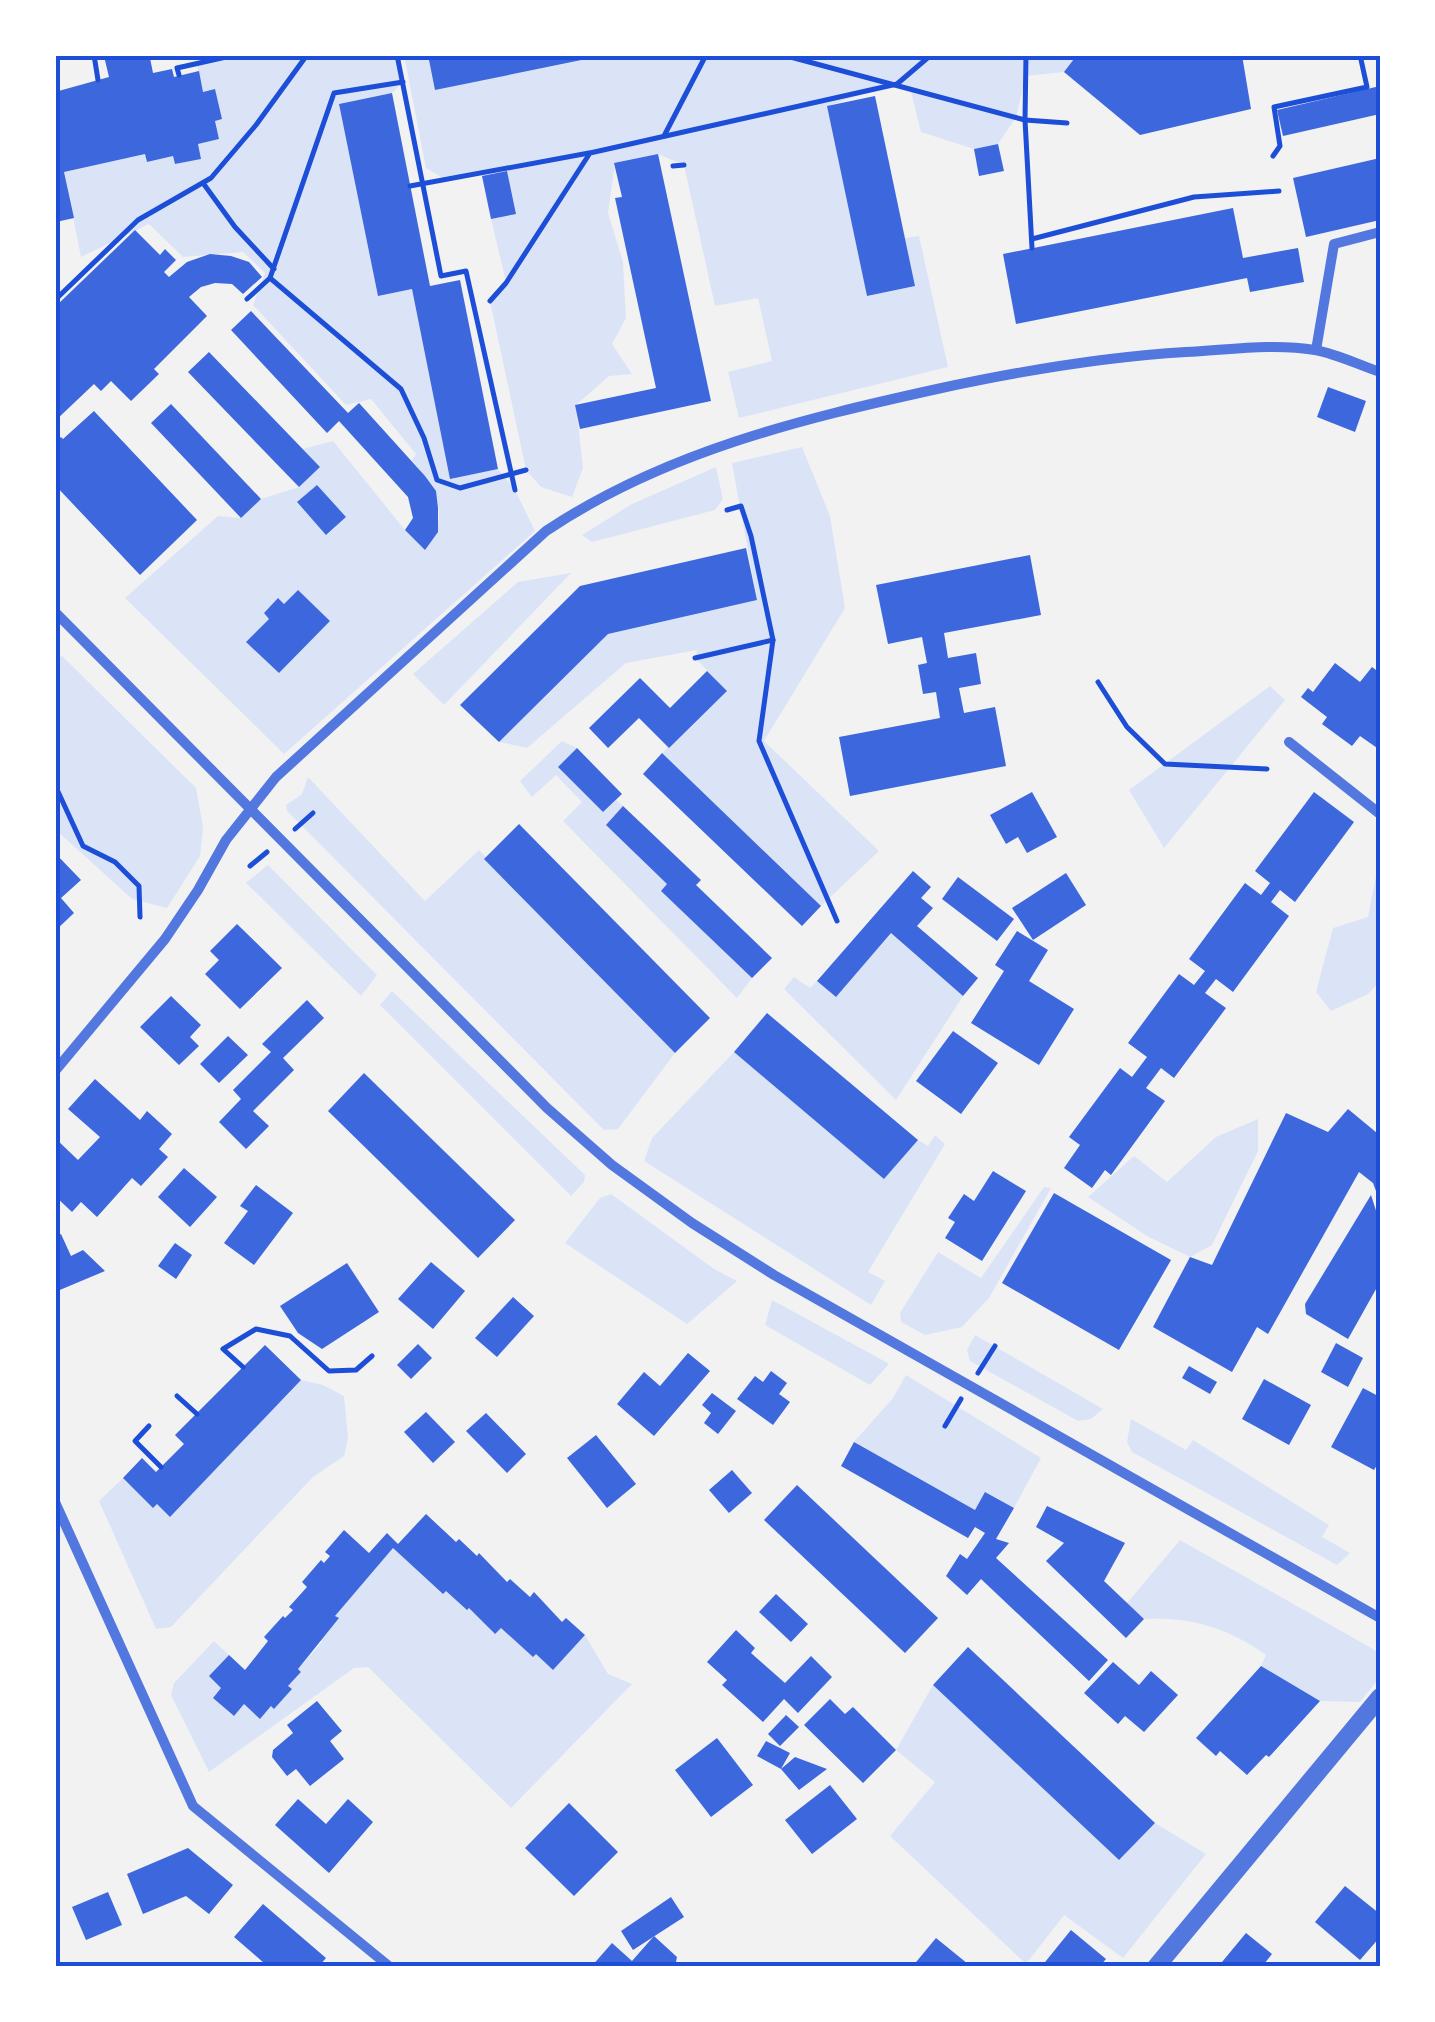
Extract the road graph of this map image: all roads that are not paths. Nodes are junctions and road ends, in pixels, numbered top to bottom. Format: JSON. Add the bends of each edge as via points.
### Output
{"nodes":[{"id":1,"x":1380,"y":232,"type":"edge"},
{"id":2,"x":1316,"y":350,"type":"junction"},
{"id":3,"x":1380,"y":372,"type":"edge"},
{"id":4,"x":55,"y":612,"type":"edge"},
{"id":5,"x":1289,"y":742,"type":"dead end"},
{"id":6,"x":251,"y":809,"type":"junction"},
{"id":7,"x":1380,"y":814,"type":"edge"},
{"id":8,"x":55,"y":1071,"type":"edge"},
{"id":9,"x":55,"y":1502,"type":"edge"},
{"id":10,"x":1380,"y":1618,"type":"edge"},
{"id":11,"x":1380,"y":1698,"type":"edge"},
{"id":12,"x":390,"y":1967,"type":"edge"},
{"id":13,"x":1156,"y":1967,"type":"edge"}],
"edges":[{"from":1,"to":2,"type":"street","via":[[1334,244]]},
{"from":2,"to":3,"type":"street"},
{"from":2,"to":6,"type":"street","via":[[1122,356],[1012,372],[719,444],[546,531],[276,777]]},
{"from":4,"to":6,"type":"street"},
{"from":5,"to":7,"type":"street"},
{"from":6,"to":8,"type":"street","via":[[164,938]]},
{"from":6,"to":10,"type":"street","via":[[547,1108],[692,1224]]},
{"from":9,"to":12,"type":"street","via":[[193,1806]]},
{"from":11,"to":13,"type":"street"}]}
